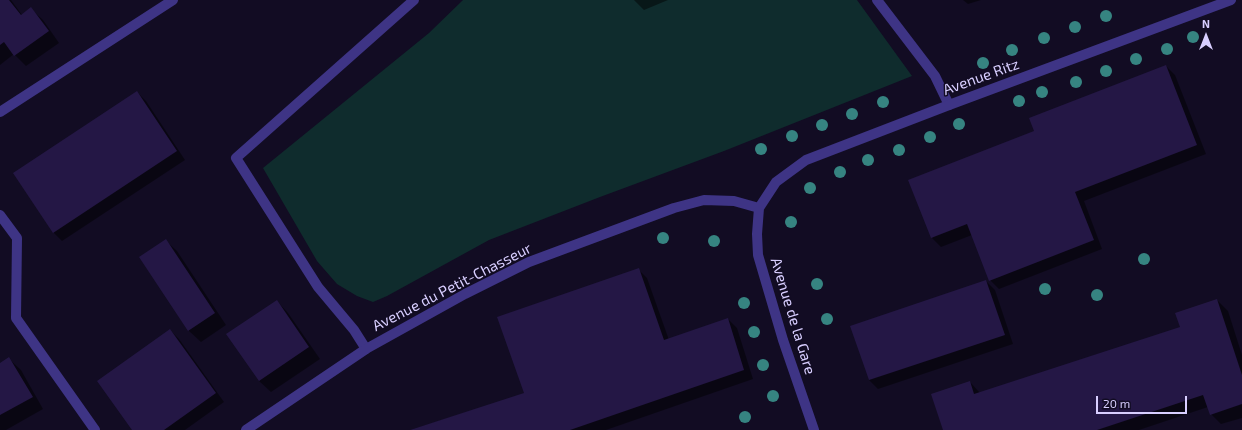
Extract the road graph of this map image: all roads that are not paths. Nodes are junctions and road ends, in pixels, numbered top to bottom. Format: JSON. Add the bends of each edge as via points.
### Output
{"nodes":[{"id":1,"x":173,"y":0,"type":"edge"},
{"id":2,"x":414,"y":0,"type":"edge"},
{"id":3,"x":877,"y":0,"type":"edge"},
{"id":4,"x":1231,"y":0,"type":"edge"},
{"id":5,"x":949,"y":105,"type":"junction"},
{"id":6,"x":0,"y":112,"type":"edge"},
{"id":7,"x":759,"y":208,"type":"junction"},
{"id":8,"x":0,"y":215,"type":"edge"},
{"id":9,"x":366,"y":349,"type":"junction"},
{"id":10,"x":95,"y":430,"type":"edge"},
{"id":11,"x":246,"y":430,"type":"edge"},
{"id":12,"x":814,"y":430,"type":"edge"}],
"edges":[{"from":1,"to":6,"type":"street"},
{"from":2,"to":9,"type":"street","via":[[236,158],[318,287],[354,330]]},
{"from":3,"to":5,"type":"street","via":[[934,76]]},
{"from":4,"to":5,"type":"street","name":"Avenue Ritz"},
{"from":5,"to":7,"type":"street","name":"Avenue Ritz","via":[[806,160],[776,182]]},
{"from":7,"to":9,"type":"street","name":"Avenue du Petit-Chasseur","via":[[734,201],[704,200],[674,208],[529,262]]},
{"from":7,"to":12,"type":"street","name":"Avenue de la Gare","via":[[758,255],[783,340]]},
{"from":8,"to":10,"type":"street","via":[[17,238],[16,318]]},
{"from":9,"to":11,"type":"street","name":"Avenue du Petit-Chasseur"}]}
